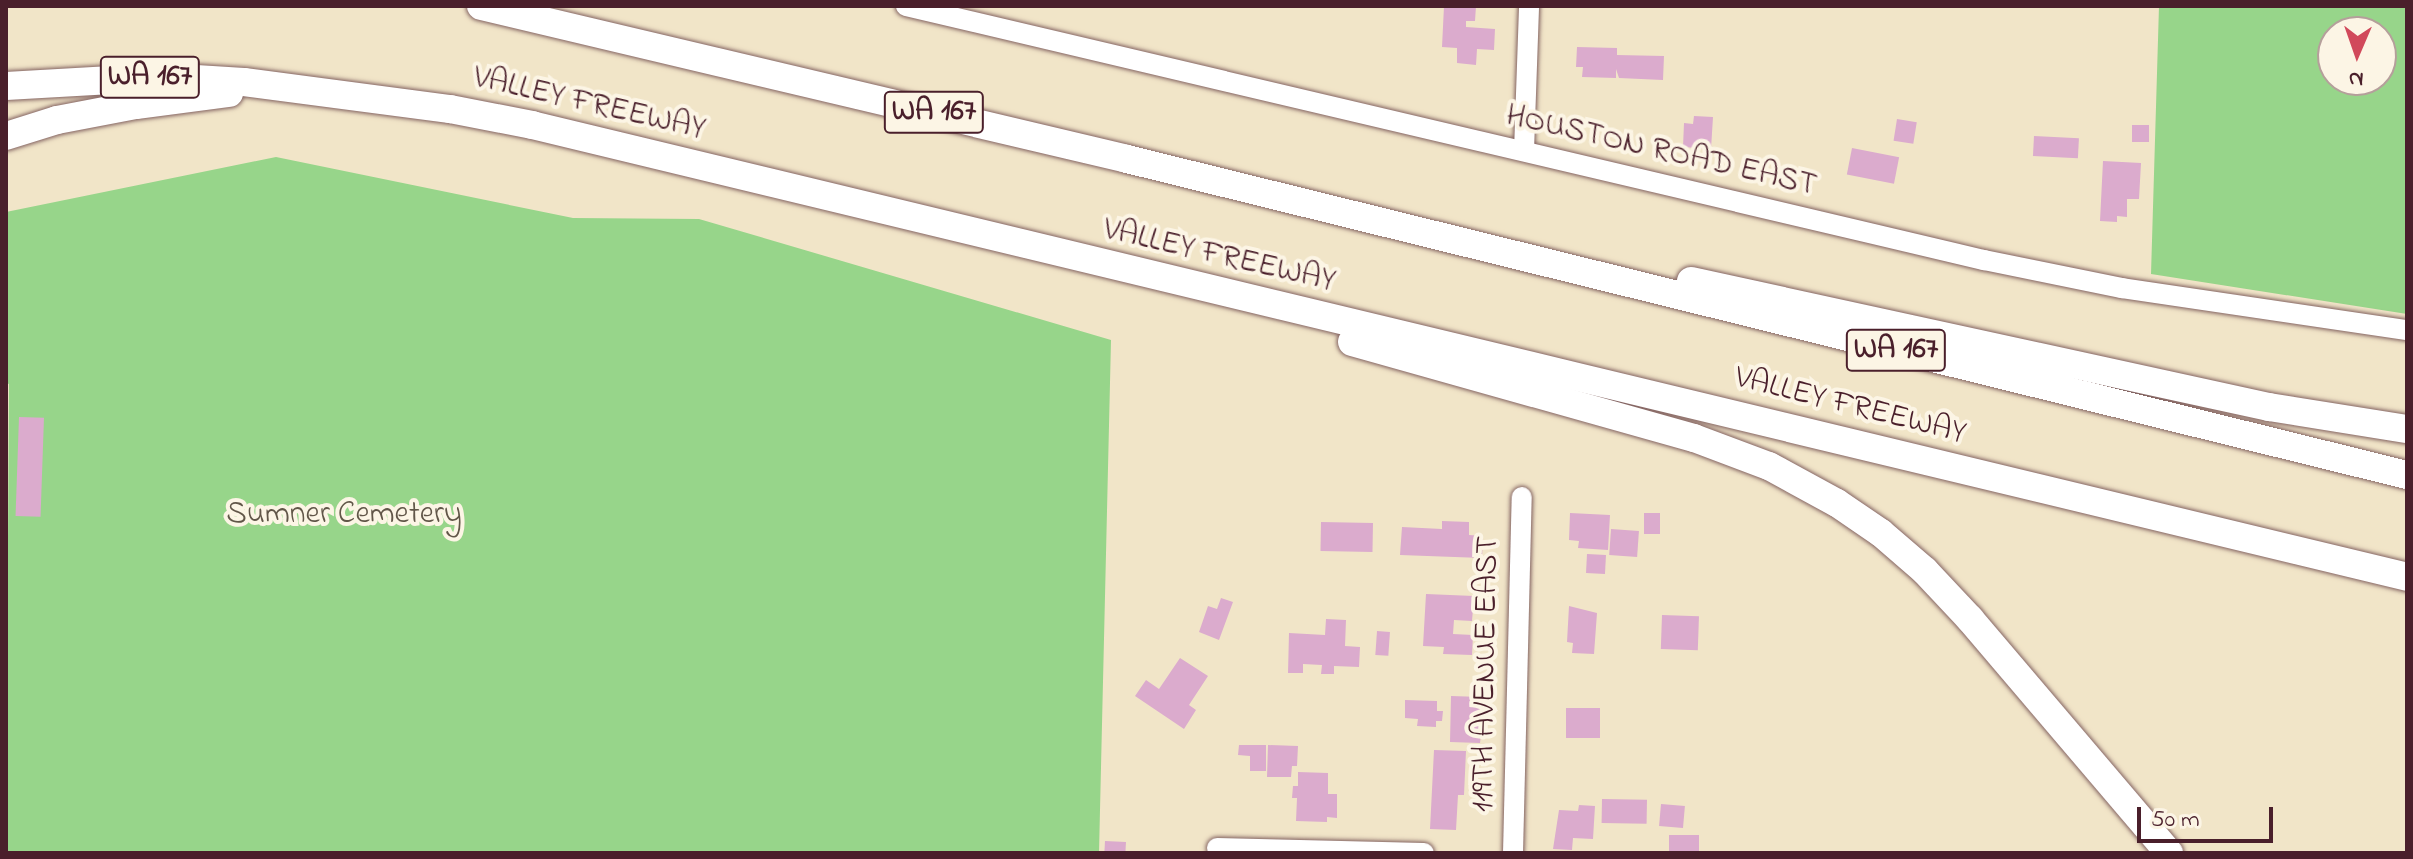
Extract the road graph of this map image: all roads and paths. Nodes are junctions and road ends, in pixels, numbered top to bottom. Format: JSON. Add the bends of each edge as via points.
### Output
{"nodes":[{"id":1,"x":481,"y":6,"type":"edge"},
{"id":2,"x":906,"y":6,"type":"edge"},
{"id":3,"x":1529,"y":6,"type":"edge"},
{"id":4,"x":948,"y":11,"type":"edge"},
{"id":5,"x":6,"y":86,"type":"edge"},
{"id":6,"x":294,"y":90,"type":"junction"},
{"id":7,"x":6,"y":136,"type":"edge"},
{"id":8,"x":1524,"y":151,"type":"junction"},
{"id":9,"x":1386,"y":224,"type":"junction"},
{"id":10,"x":1134,"y":272,"type":"junction"},
{"id":11,"x":2407,"y":330,"type":"edge"},
{"id":12,"x":2407,"y":429,"type":"edge"},
{"id":13,"x":2407,"y":475,"type":"edge"},
{"id":14,"x":1522,"y":497,"type":"dead end"},
{"id":15,"x":2407,"y":577,"type":"edge"},
{"id":16,"x":1217,"y":848,"type":"dead end"},
{"id":17,"x":1424,"y":853,"type":"edge"},
{"id":18,"x":1513,"y":853,"type":"edge"},
{"id":19,"x":2169,"y":853,"type":"edge"}],
"edges":[{"from":1,"to":9,"type":"highway","name":"VALLEY FREEWAY","number":"WA 167"},
{"from":2,"to":4,"type":"street","name":"HOUSTON ROAD EAST"},
{"from":3,"to":8,"type":"street"},
{"from":4,"to":8,"type":"street","name":"HOUSTON ROAD EAST"},
{"from":5,"to":6,"type":"highway","name":"VALLEY FREEWAY","number":"WA 167","via":[[164,77]]},
{"from":6,"to":7,"type":"highway","via":[[136,105]]},
{"from":6,"to":10,"type":"highway","name":"VALLEY FREEWAY","number":"WA 167","via":[[532,125]]},
{"from":8,"to":11,"type":"street","name":"HOUSTON ROAD EAST","via":[[2122,288]]},
{"from":9,"to":12,"type":"highway","via":[[1735,290],[2269,407]]},
{"from":9,"to":13,"type":"highway","name":"VALLEY FREEWAY","number":"WA 167"},
{"from":10,"to":15,"type":"highway","name":"VALLEY FREEWAY","number":"WA 167"},
{"from":10,"to":19,"type":"highway","via":[[1243,310],[1694,438],[1803,482],[1881,533],[1925,571]]},
{"from":14,"to":18,"type":"street","name":"119TH AVENUE EAST"},
{"from":16,"to":17,"type":"street"}]}
